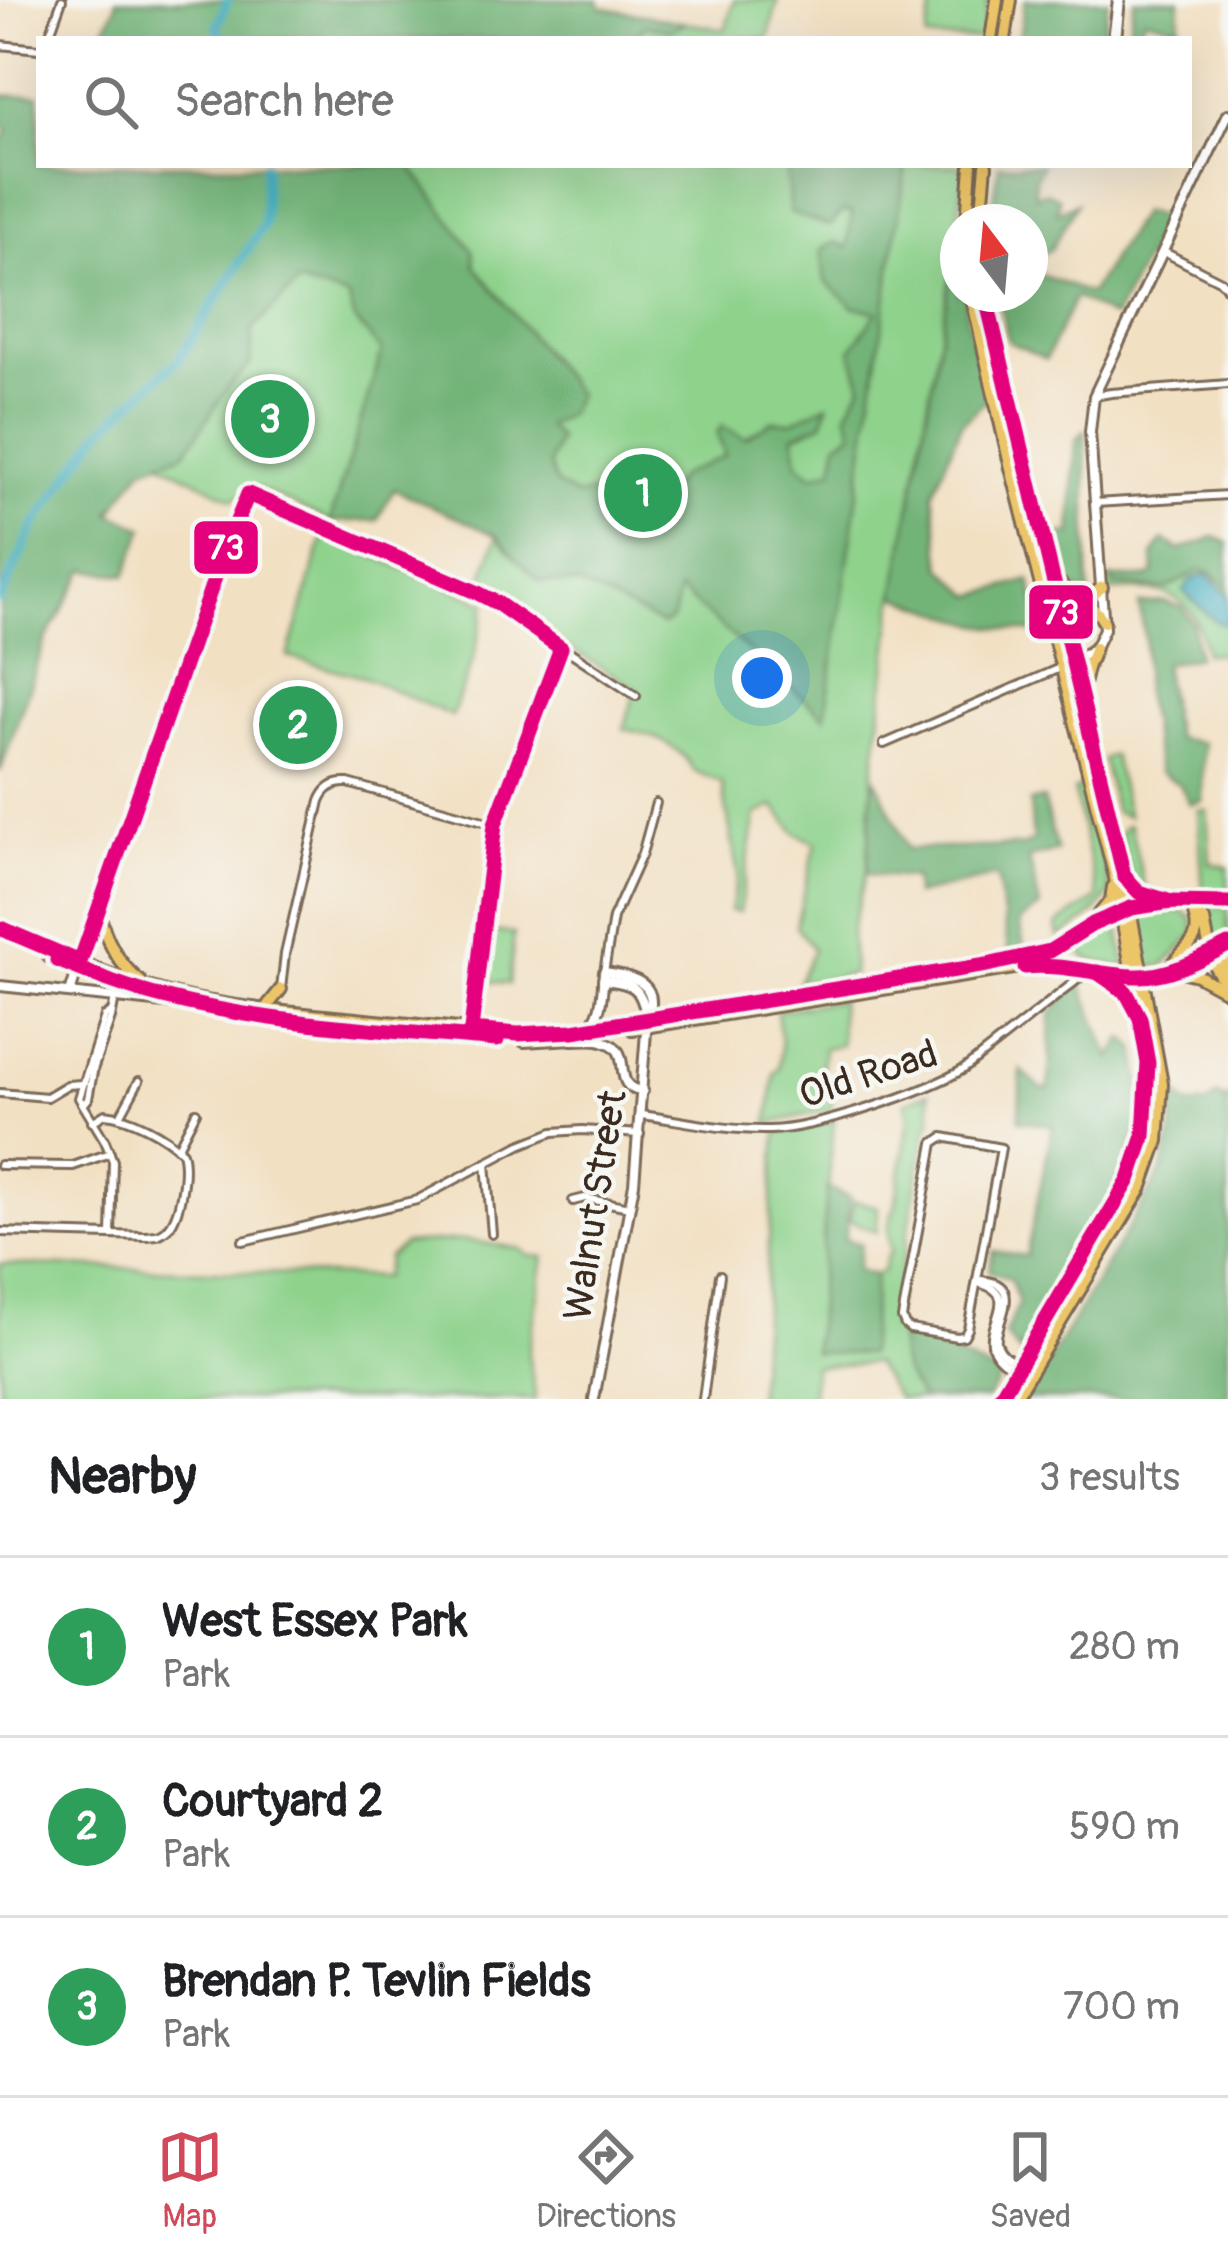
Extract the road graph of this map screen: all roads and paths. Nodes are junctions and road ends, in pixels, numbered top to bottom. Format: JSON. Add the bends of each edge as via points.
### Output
{"nodes":[{"id":1,"x":62,"y":0,"type":"edge"},
{"id":2,"x":997,"y":0,"type":"edge"},
{"id":3,"x":1011,"y":0,"type":"edge"},
{"id":4,"x":1119,"y":0,"type":"edge"},
{"id":5,"x":49,"y":36,"type":"edge"},
{"id":6,"x":991,"y":36,"type":"edge"},
{"id":7,"x":1005,"y":36,"type":"edge"},
{"id":8,"x":1114,"y":36,"type":"edge"},
{"id":9,"x":0,"y":45,"type":"edge"},
{"id":10,"x":36,"y":49,"type":"edge"},
{"id":11,"x":1228,"y":114,"type":"edge"},
{"id":12,"x":971,"y":168,"type":"edge"},
{"id":13,"x":986,"y":168,"type":"edge"},
{"id":14,"x":968,"y":204,"type":"edge"},
{"id":15,"x":983,"y":204,"type":"edge"},
{"id":16,"x":1164,"y":252,"type":"junction"},
{"id":17,"x":1228,"y":289,"type":"edge"},
{"id":18,"x":975,"y":312,"type":"edge"},
{"id":19,"x":988,"y":312,"type":"edge"},
{"id":20,"x":1228,"y":384,"type":"edge"},
{"id":21,"x":1094,"y":396,"type":"junction"},
{"id":22,"x":1228,"y":495,"type":"edge"},
{"id":23,"x":1095,"y":503,"type":"junction"},
{"id":24,"x":1050,"y":568,"type":"junction"},
{"id":25,"x":1102,"y":587,"type":"junction"},
{"id":26,"x":1104,"y":622,"type":"junction"},
{"id":27,"x":1065,"y":629,"type":"junction"},
{"id":28,"x":561,"y":648,"type":"junction"},
{"id":29,"x":1095,"y":648,"type":"junction"},
{"id":30,"x":1067,"y":665,"type":"junction"},
{"id":31,"x":636,"y":696,"type":"dead end"},
{"id":32,"x":1082,"y":698,"type":"junction"},
{"id":33,"x":884,"y":744,"type":"dead end"},
{"id":34,"x":656,"y":803,"type":"dead end"},
{"id":35,"x":495,"y":824,"type":"junction"},
{"id":36,"x":1119,"y":877,"type":"junction"},
{"id":37,"x":1176,"y":902,"type":"junction"},
{"id":38,"x":1228,"y":903,"type":"edge"},
{"id":39,"x":98,"y":908,"type":"junction"},
{"id":40,"x":1126,"y":910,"type":"junction"},
{"id":41,"x":1194,"y":910,"type":"junction"},
{"id":42,"x":1093,"y":924,"type":"junction"},
{"id":43,"x":0,"y":932,"type":"edge"},
{"id":44,"x":1081,"y":932,"type":"junction"},
{"id":45,"x":88,"y":936,"type":"junction"},
{"id":46,"x":109,"y":942,"type":"junction"},
{"id":47,"x":1228,"y":945,"type":"edge"},
{"id":48,"x":1210,"y":954,"type":"junction"},
{"id":49,"x":1228,"y":956,"type":"edge"},
{"id":50,"x":78,"y":966,"type":"junction"},
{"id":51,"x":1087,"y":971,"type":"junction"},
{"id":52,"x":1168,"y":971,"type":"junction"},
{"id":53,"x":604,"y":976,"type":"junction"},
{"id":54,"x":1137,"y":976,"type":"junction"},
{"id":55,"x":0,"y":986,"type":"edge"},
{"id":56,"x":149,"y":987,"type":"junction"},
{"id":57,"x":1226,"y":988,"type":"edge"},
{"id":58,"x":281,"y":989,"type":"junction"},
{"id":59,"x":70,"y":993,"type":"junction"},
{"id":60,"x":115,"y":998,"type":"junction"},
{"id":61,"x":600,"y":1004,"type":"junction"},
{"id":62,"x":191,"y":1005,"type":"junction"},
{"id":63,"x":265,"y":1009,"type":"junction"},
{"id":64,"x":290,"y":1012,"type":"junction"},
{"id":65,"x":1145,"y":1016,"type":"junction"},
{"id":66,"x":645,"y":1022,"type":"junction"},
{"id":67,"x":471,"y":1030,"type":"junction"},
{"id":68,"x":584,"y":1030,"type":"junction"},
{"id":69,"x":559,"y":1040,"type":"junction"},
{"id":70,"x":139,"y":1082,"type":"dead end"},
{"id":71,"x":87,"y":1084,"type":"junction"},
{"id":72,"x":643,"y":1091,"type":"junction"},
{"id":73,"x":0,"y":1093,"type":"edge"},
{"id":74,"x":196,"y":1112,"type":"dead end"},
{"id":75,"x":642,"y":1114,"type":"junction"},
{"id":76,"x":120,"y":1116,"type":"junction"},
{"id":77,"x":92,"y":1122,"type":"junction"},
{"id":78,"x":640,"y":1134,"type":"junction"},
{"id":79,"x":178,"y":1147,"type":"junction"},
{"id":80,"x":110,"y":1153,"type":"junction"},
{"id":81,"x":486,"y":1163,"type":"junction"},
{"id":82,"x":0,"y":1165,"type":"edge"},
{"id":83,"x":573,"y":1201,"type":"dead end"},
{"id":84,"x":629,"y":1207,"type":"junction"},
{"id":85,"x":0,"y":1232,"type":"edge"},
{"id":86,"x":492,"y":1234,"type":"dead end"},
{"id":87,"x":111,"y":1235,"type":"junction"},
{"id":88,"x":243,"y":1241,"type":"dead end"},
{"id":89,"x":720,"y":1275,"type":"dead end"},
{"id":90,"x":977,"y":1280,"type":"junction"},
{"id":91,"x":1022,"y":1369,"type":"junction"},
{"id":92,"x":594,"y":1399,"type":"edge"},
{"id":93,"x":703,"y":1399,"type":"edge"},
{"id":94,"x":999,"y":1399,"type":"edge"},
{"id":95,"x":1014,"y":1399,"type":"edge"}],
"edges":[{"from":1,"to":5,"type":"street"},
{"from":2,"to":6,"type":"main road"},
{"from":3,"to":7,"type":"main road"},
{"from":4,"to":8,"type":"street"},
{"from":9,"to":10,"type":"street"},
{"from":11,"to":16,"type":"street"},
{"from":12,"to":14,"type":"main road"},
{"from":13,"to":15,"type":"main road"},
{"from":16,"to":17,"type":"street"},
{"from":16,"to":21,"type":"street"},
{"from":18,"to":30,"type":"main road"},
{"from":19,"to":24,"type":"main road"},
{"from":20,"to":21,"type":"street"},
{"from":21,"to":23,"type":"street"},
{"from":22,"to":23,"type":"street"},
{"from":23,"to":25,"type":"street"},
{"from":24,"to":25,"type":"main road","via":[[1073,596],[1091,597]]},
{"from":24,"to":27,"type":"main road"},
{"from":25,"to":26,"type":"street"},
{"from":26,"to":27,"type":"main road","via":[[1083,606]]},
{"from":26,"to":29,"type":"street"},
{"from":27,"to":30,"type":"main road"},
{"from":28,"to":31,"type":"street"},
{"from":28,"to":35,"type":"street"},
{"from":28,"to":39,"type":"street","via":[[476,592],[248,494]]},
{"from":29,"to":30,"type":"street"},
{"from":29,"to":32,"type":"main road"},
{"from":30,"to":32,"type":"main road"},
{"from":30,"to":33,"type":"street"},
{"from":30,"to":36,"type":"main road"},
{"from":32,"to":36,"type":"main road"},
{"from":34,"to":53,"type":"street","via":[[613,918]]},
{"from":35,"to":58,"type":"street","via":[[348,783],[328,788]]},
{"from":35,"to":67,"type":"street"},
{"from":36,"to":37,"type":"main road"},
{"from":36,"to":40,"type":"main road"},
{"from":36,"to":42,"type":"main road"},
{"from":37,"to":38,"type":"main road"},
{"from":37,"to":40,"type":"main road"},
{"from":37,"to":41,"type":"main road"},
{"from":39,"to":45,"type":"street"},
{"from":39,"to":46,"type":"main road"},
{"from":40,"to":42,"type":"main road"},
{"from":40,"to":54,"type":"main road"},
{"from":41,"to":48,"type":"main road"},
{"from":41,"to":52,"type":"main road","via":[[1196,936]]},
{"from":42,"to":44,"type":"main road"},
{"from":43,"to":50,"type":"main road"},
{"from":43,"to":50,"type":"main road"},
{"from":44,"to":51,"type":"main road","via":[[1077,951]]},
{"from":44,"to":66,"type":"main road","via":[[1026,957]]},
{"from":45,"to":46,"type":"main road"},
{"from":45,"to":50,"type":"street"},
{"from":46,"to":56,"type":"main road"},
{"from":47,"to":48,"type":"main road"},
{"from":48,"to":52,"type":"main road"},
{"from":48,"to":57,"type":"main road"},
{"from":49,"to":57,"type":"main road"},
{"from":50,"to":56,"type":"main road"},
{"from":50,"to":59,"type":"street"},
{"from":50,"to":62,"type":"main road"},
{"from":51,"to":54,"type":"main road"},
{"from":51,"to":65,"type":"main road","via":[[1126,992]]},
{"from":51,"to":66,"type":"main road","via":[[1034,965]]},
{"from":51,"to":75,"type":"street","name":"Old Road","via":[[964,1069],[838,1116],[754,1130]]},
{"from":52,"to":54,"type":"main road"},
{"from":52,"to":57,"type":"main road"},
{"from":52,"to":65,"type":"main road"},
{"from":53,"to":61,"type":"street"},
{"from":53,"to":66,"type":"street","via":[[644,985],[652,1000]]},
{"from":54,"to":65,"type":"main road"},
{"from":55,"to":59,"type":"street"},
{"from":56,"to":63,"type":"main road"},
{"from":58,"to":63,"type":"main road"},
{"from":58,"to":64,"type":"main road"},
{"from":59,"to":60,"type":"street"},
{"from":60,"to":62,"type":"street"},
{"from":60,"to":71,"type":"street"},
{"from":61,"to":66,"type":"street","via":[[611,1020]]},
{"from":61,"to":68,"type":"street"},
{"from":62,"to":69,"type":"main road","via":[[462,1037]]},
{"from":63,"to":64,"type":"main road"},
{"from":64,"to":67,"type":"main road"},
{"from":65,"to":91,"type":"main road","via":[[1162,1101],[1152,1161]]},
{"from":66,"to":68,"type":"main road"},
{"from":66,"to":69,"type":"main road"},
{"from":66,"to":72,"type":"street","name":"Walnut Street"},
{"from":67,"to":68,"type":"main road"},
{"from":69,"to":72,"type":"street","via":[[609,1042],[621,1054],[627,1086]]},
{"from":70,"to":76,"type":"street"},
{"from":71,"to":73,"type":"street","via":[[47,1096]]},
{"from":71,"to":77,"type":"street"},
{"from":72,"to":75,"type":"street","name":"Walnut Street"},
{"from":74,"to":79,"type":"street"},
{"from":75,"to":78,"type":"street","name":"Walnut Street"},
{"from":76,"to":77,"type":"street"},
{"from":76,"to":79,"type":"street"},
{"from":77,"to":80,"type":"street"},
{"from":78,"to":81,"type":"street","via":[[553,1132]]},
{"from":78,"to":84,"type":"street","name":"Walnut Street"},
{"from":79,"to":87,"type":"street","via":[[185,1165],[170,1227],[154,1236]]},
{"from":80,"to":82,"type":"street","via":[[73,1166]]},
{"from":80,"to":87,"type":"street"},
{"from":81,"to":86,"type":"street"},
{"from":81,"to":88,"type":"street","via":[[417,1200]]},
{"from":83,"to":84,"type":"street"},
{"from":84,"to":92,"type":"street","name":"Walnut Street"},
{"from":85,"to":87,"type":"street"},
{"from":89,"to":93,"type":"street"},
{"from":90,"to":90,"type":"street","via":[[1001,1148],[943,1137],[934,1143],[905,1325],[964,1336]]},
{"from":90,"to":91,"type":"street","via":[[1002,1289],[1007,1307],[998,1344]]},
{"from":91,"to":94,"type":"main road"},
{"from":91,"to":95,"type":"main road"}]}
